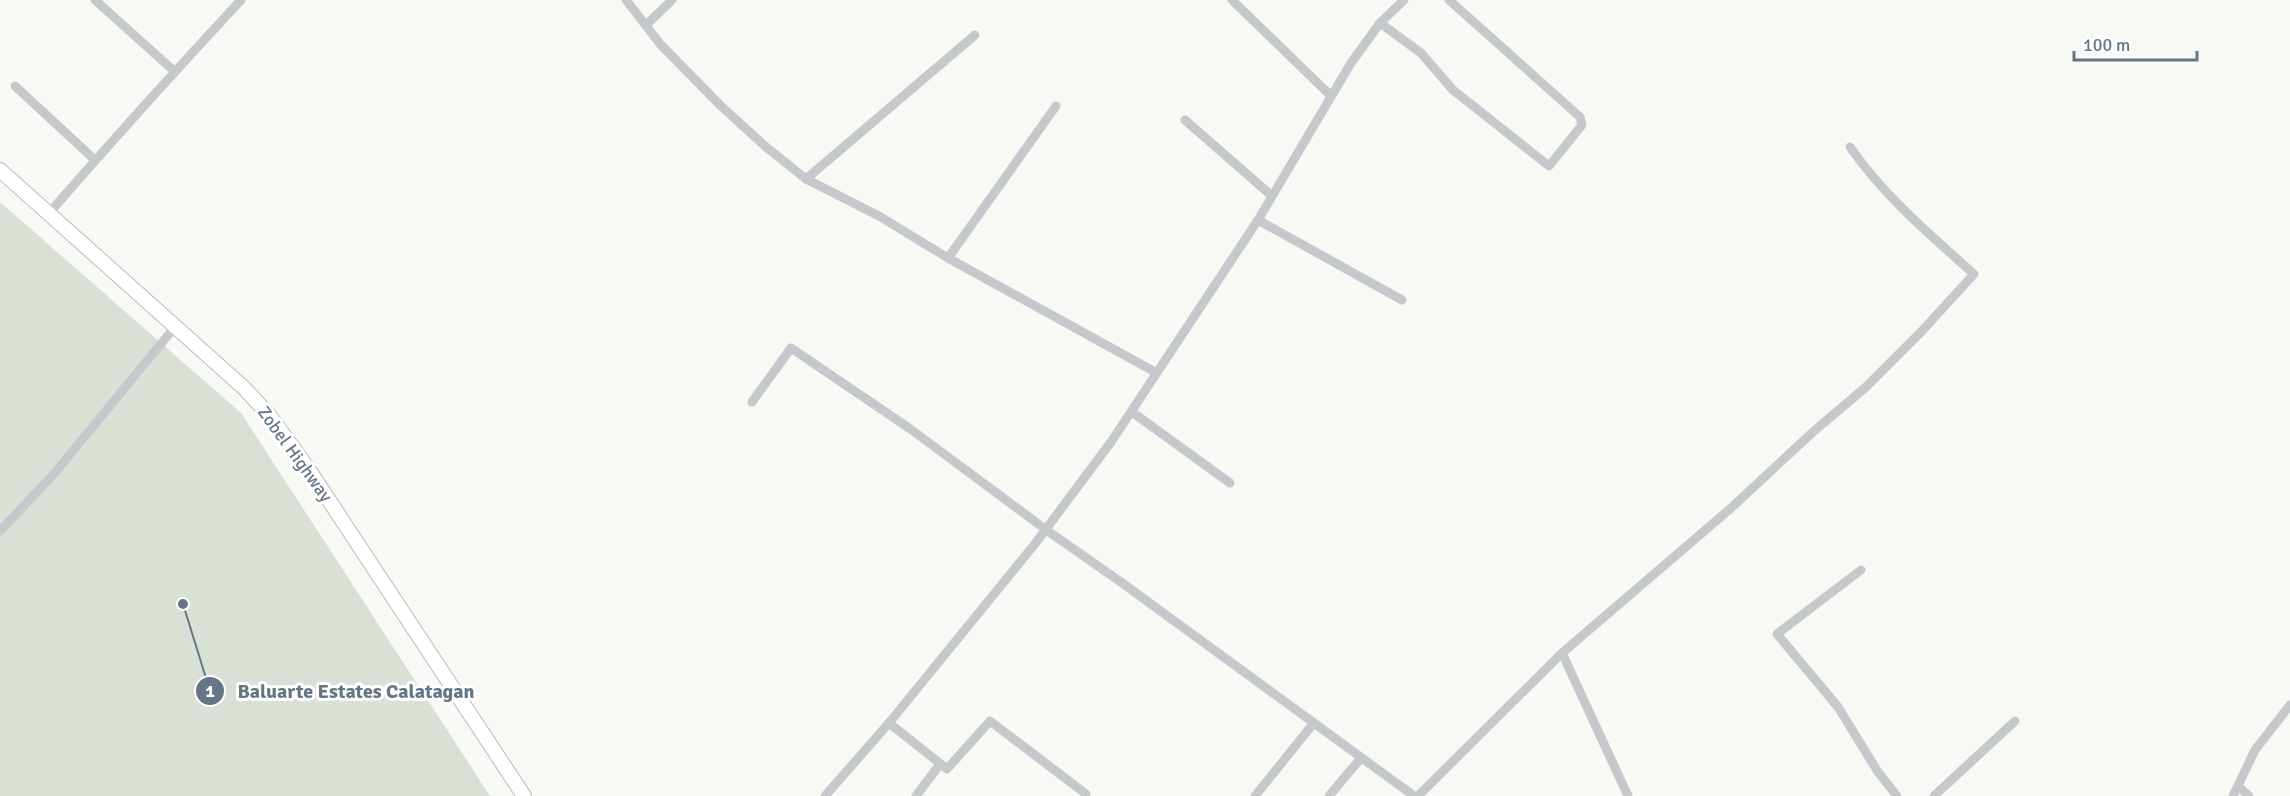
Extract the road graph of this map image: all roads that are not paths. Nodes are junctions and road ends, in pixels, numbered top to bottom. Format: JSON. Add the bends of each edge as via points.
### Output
{"nodes":[{"id":1,"x":95,"y":0,"type":"edge"},
{"id":2,"x":626,"y":0,"type":"edge"},
{"id":3,"x":672,"y":0,"type":"edge"},
{"id":4,"x":1232,"y":0,"type":"edge"},
{"id":5,"x":1404,"y":0,"type":"edge"},
{"id":6,"x":1449,"y":0,"type":"edge"},
{"id":7,"x":237,"y":1,"type":"edge"},
{"id":8,"x":1380,"y":23,"type":"junction"},
{"id":9,"x":646,"y":25,"type":"junction"},
{"id":10,"x":975,"y":35,"type":"dead end"},
{"id":11,"x":174,"y":71,"type":"junction"},
{"id":12,"x":15,"y":86,"type":"dead end"},
{"id":13,"x":1331,"y":96,"type":"junction"},
{"id":14,"x":1056,"y":106,"type":"dead end"},
{"id":15,"x":1185,"y":120,"type":"dead end"},
{"id":16,"x":1850,"y":147,"type":"dead end"},
{"id":17,"x":95,"y":160,"type":"junction"},
{"id":18,"x":0,"y":170,"type":"edge"},
{"id":19,"x":806,"y":179,"type":"junction"},
{"id":20,"x":1272,"y":196,"type":"junction"},
{"id":21,"x":50,"y":212,"type":"junction"},
{"id":22,"x":1258,"y":220,"type":"junction"},
{"id":23,"x":948,"y":258,"type":"junction"},
{"id":24,"x":1402,"y":300,"type":"dead end"},
{"id":25,"x":174,"y":328,"type":"junction"},
{"id":26,"x":1155,"y":372,"type":"junction"},
{"id":27,"x":752,"y":402,"type":"dead end"},
{"id":28,"x":1132,"y":412,"type":"junction"},
{"id":29,"x":1230,"y":483,"type":"dead end"},
{"id":30,"x":1045,"y":529,"type":"junction"},
{"id":31,"x":0,"y":531,"type":"edge"},
{"id":32,"x":1861,"y":570,"type":"dead end"},
{"id":33,"x":1562,"y":653,"type":"junction"},
{"id":34,"x":2290,"y":705,"type":"edge"},
{"id":35,"x":2015,"y":721,"type":"dead end"},
{"id":36,"x":889,"y":723,"type":"junction"},
{"id":37,"x":1313,"y":724,"type":"junction"},
{"id":38,"x":1361,"y":758,"type":"junction"},
{"id":39,"x":940,"y":764,"type":"junction"},
{"id":40,"x":2238,"y":786,"type":"junction"},
{"id":41,"x":1086,"y":794,"type":"dead end"},
{"id":42,"x":524,"y":796,"type":"edge"},
{"id":43,"x":825,"y":796,"type":"edge"},
{"id":44,"x":916,"y":796,"type":"edge"},
{"id":45,"x":1255,"y":796,"type":"edge"},
{"id":46,"x":1329,"y":796,"type":"edge"},
{"id":47,"x":1416,"y":796,"type":"edge"},
{"id":48,"x":1628,"y":796,"type":"edge"},
{"id":49,"x":1897,"y":796,"type":"edge"},
{"id":50,"x":1934,"y":796,"type":"edge"},
{"id":51,"x":2233,"y":796,"type":"edge"},
{"id":52,"x":2250,"y":796,"type":"edge"}],
"edges":[{"from":1,"to":11,"type":"street"},
{"from":2,"to":9,"type":"street"},
{"from":3,"to":9,"type":"street"},
{"from":4,"to":13,"type":"street"},
{"from":5,"to":8,"type":"street"},
{"from":6,"to":8,"type":"street","via":[[1580,117],[1582,125],[1549,166],[1453,90],[1421,54]]},
{"from":7,"to":11,"type":"street"},
{"from":8,"to":13,"type":"street"},
{"from":9,"to":19,"type":"street","via":[[721,106]]},
{"from":10,"to":19,"type":"street"},
{"from":11,"to":17,"type":"street"},
{"from":12,"to":17,"type":"street"},
{"from":13,"to":20,"type":"street"},
{"from":14,"to":23,"type":"street"},
{"from":15,"to":20,"type":"street"},
{"from":16,"to":33,"type":"street","via":[[1921,227],[1974,274],[1866,387]]},
{"from":17,"to":21,"type":"street"},
{"from":18,"to":21,"type":"main road","name":"Zobel Highway"},
{"from":19,"to":23,"type":"street","via":[[879,216]]},
{"from":20,"to":22,"type":"street"},
{"from":21,"to":25,"type":"main road","name":"Zobel Highway"},
{"from":22,"to":24,"type":"street"},
{"from":22,"to":26,"type":"street"},
{"from":23,"to":26,"type":"street"},
{"from":25,"to":31,"type":"street","via":[[53,475]]},
{"from":25,"to":42,"type":"main road","name":"Zobel Highway","via":[[269,414]]},
{"from":26,"to":28,"type":"street"},
{"from":27,"to":30,"type":"street","via":[[791,348],[909,428]]},
{"from":28,"to":29,"type":"street"},
{"from":28,"to":30,"type":"street"},
{"from":30,"to":36,"type":"street"},
{"from":30,"to":37,"type":"street"},
{"from":32,"to":49,"type":"street","via":[[1777,634],[1838,707]]},
{"from":33,"to":47,"type":"street"},
{"from":33,"to":48,"type":"street"},
{"from":34,"to":40,"type":"street","via":[[2255,750]]},
{"from":35,"to":50,"type":"street"},
{"from":36,"to":39,"type":"street"},
{"from":36,"to":43,"type":"street"},
{"from":37,"to":38,"type":"street"},
{"from":37,"to":45,"type":"street"},
{"from":38,"to":46,"type":"street"},
{"from":38,"to":47,"type":"street"},
{"from":39,"to":41,"type":"street","via":[[947,769],[990,721]]},
{"from":39,"to":44,"type":"street"},
{"from":40,"to":51,"type":"street"},
{"from":40,"to":52,"type":"street"}]}
